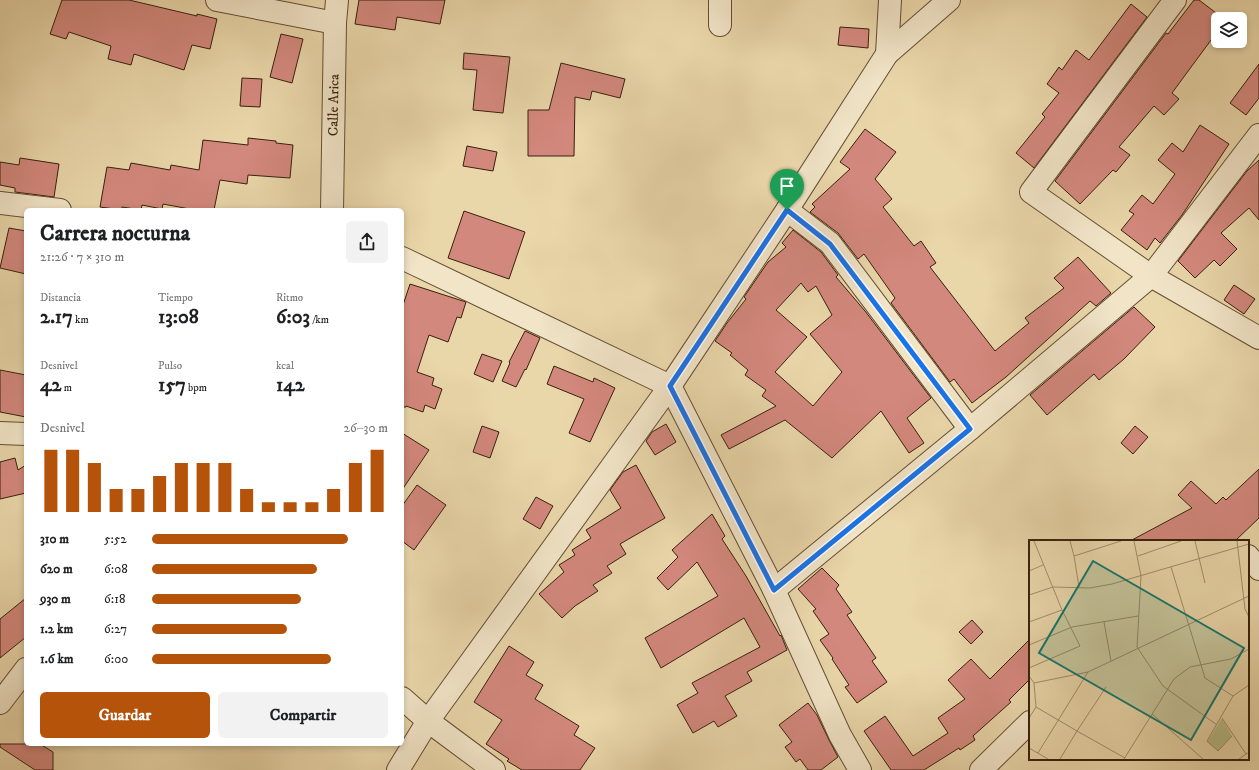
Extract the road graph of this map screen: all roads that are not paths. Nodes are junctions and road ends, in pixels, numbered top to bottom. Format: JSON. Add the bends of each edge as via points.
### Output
{"nodes":[{"id":1,"x":217,"y":0,"type":"edge"},
{"id":2,"x":337,"y":0,"type":"edge"},
{"id":3,"x":720,"y":0,"type":"edge"},
{"id":4,"x":890,"y":0,"type":"edge"},
{"id":5,"x":949,"y":0,"type":"edge"},
{"id":6,"x":1175,"y":0,"type":"edge"},
{"id":7,"x":335,"y":23,"type":"junction"},
{"id":8,"x":720,"y":25,"type":"dead end"},
{"id":9,"x":887,"y":54,"type":"junction"},
{"id":10,"x":1259,"y":135,"type":"edge"},
{"id":11,"x":0,"y":203,"type":"edge"},
{"id":12,"x":43,"y":208,"type":"edge"},
{"id":13,"x":332,"y":208,"type":"edge"},
{"id":14,"x":787,"y":210,"type":"junction"},
{"id":15,"x":404,"y":259,"type":"edge"},
{"id":16,"x":1151,"y":276,"type":"junction"},
{"id":17,"x":1259,"y":338,"type":"edge"},
{"id":18,"x":670,"y":386,"type":"junction"},
{"id":19,"x":970,"y":429,"type":"junction"},
{"id":20,"x":0,"y":433,"type":"edge"},
{"id":21,"x":24,"y":434,"type":"edge"},
{"id":22,"x":1259,"y":549,"type":"edge"},
{"id":23,"x":1249,"y":555,"type":"edge"},
{"id":24,"x":1249,"y":557,"type":"edge"},
{"id":25,"x":1259,"y":569,"type":"edge"},
{"id":26,"x":774,"y":590,"type":"junction"},
{"id":27,"x":24,"y":672,"type":"edge"},
{"id":28,"x":404,"y":700,"type":"edge"},
{"id":29,"x":0,"y":704,"type":"edge"},
{"id":30,"x":428,"y":721,"type":"junction"},
{"id":31,"x":1029,"y":723,"type":"edge"},
{"id":32,"x":398,"y":770,"type":"edge"},
{"id":33,"x":494,"y":770,"type":"edge"},
{"id":34,"x":860,"y":770,"type":"edge"},
{"id":35,"x":981,"y":770,"type":"edge"}],
"edges":[{"from":1,"to":7,"type":"street"},
{"from":2,"to":7,"type":"street","name":"Calle Arica"},
{"from":3,"to":8,"type":"street"},
{"from":4,"to":9,"type":"street"},
{"from":5,"to":9,"type":"street"},
{"from":6,"to":16,"type":"street","via":[[1031,192]]},
{"from":7,"to":13,"type":"street","name":"Calle Arica"},
{"from":9,"to":14,"type":"street"},
{"from":10,"to":16,"type":"street"},
{"from":11,"to":12,"type":"street"},
{"from":14,"to":18,"type":"street"},
{"from":14,"to":19,"type":"street","via":[[830,244]]},
{"from":15,"to":18,"type":"street"},
{"from":16,"to":17,"type":"street"},
{"from":16,"to":19,"type":"street"},
{"from":18,"to":26,"type":"street"},
{"from":18,"to":30,"type":"street"},
{"from":19,"to":26,"type":"street"},
{"from":20,"to":21,"type":"street"},
{"from":22,"to":23,"type":"street"},
{"from":24,"to":25,"type":"street"},
{"from":26,"to":34,"type":"street","via":[[840,736]]},
{"from":27,"to":29,"type":"street"},
{"from":28,"to":30,"type":"street"},
{"from":30,"to":32,"type":"street"},
{"from":30,"to":33,"type":"street"},
{"from":31,"to":35,"type":"street"}]}
